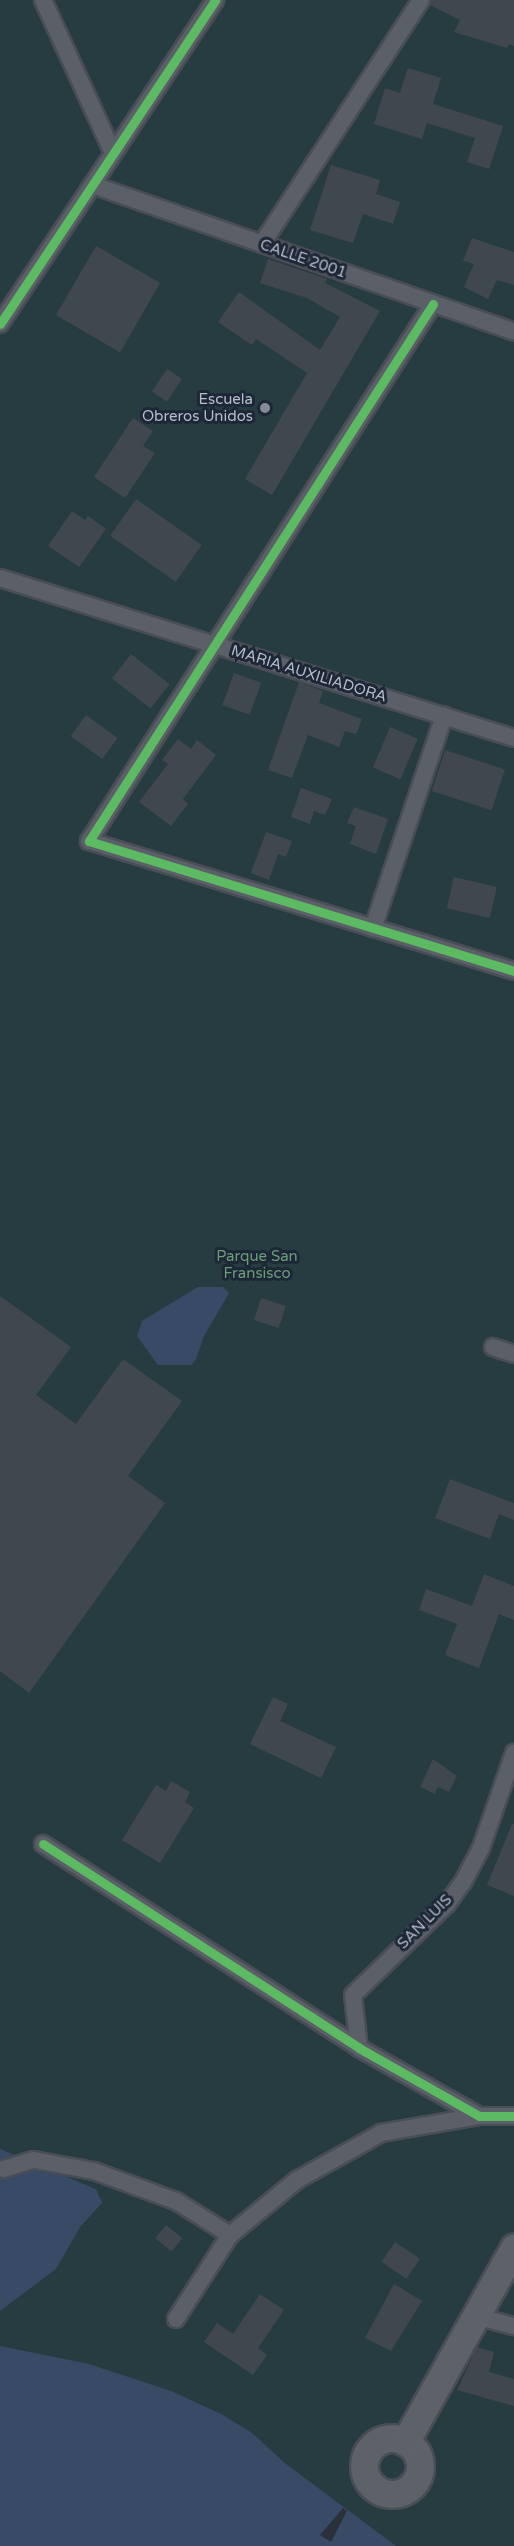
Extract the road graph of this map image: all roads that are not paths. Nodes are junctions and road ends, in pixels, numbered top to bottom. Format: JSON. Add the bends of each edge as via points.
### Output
{"nodes":[{"id":1,"x":43,"y":0,"type":"edge"},
{"id":2,"x":215,"y":0,"type":"edge"},
{"id":3,"x":421,"y":0,"type":"edge"},
{"id":4,"x":112,"y":153,"type":"junction"},
{"id":5,"x":93,"y":185,"type":"junction"},
{"id":6,"x":262,"y":244,"type":"junction"},
{"id":7,"x":433,"y":304,"type":"junction"},
{"id":8,"x":0,"y":324,"type":"edge"},
{"id":9,"x":514,"y":332,"type":"edge"},
{"id":10,"x":0,"y":578,"type":"edge"},
{"id":11,"x":213,"y":644,"type":"junction"},
{"id":12,"x":444,"y":717,"type":"junction"},
{"id":13,"x":514,"y":738,"type":"edge"},
{"id":14,"x":373,"y":928,"type":"junction"},
{"id":15,"x":514,"y":971,"type":"edge"},
{"id":16,"x":494,"y":1347,"type":"dead end"},
{"id":17,"x":514,"y":1353,"type":"edge"},
{"id":18,"x":514,"y":1753,"type":"edge"},
{"id":19,"x":43,"y":1844,"type":"dead end"},
{"id":20,"x":359,"y":2048,"type":"junction"},
{"id":21,"x":480,"y":2116,"type":"junction"},
{"id":22,"x":514,"y":2116,"type":"edge"},
{"id":23,"x":4,"y":2169,"type":"dead end"},
{"id":24,"x":230,"y":2235,"type":"junction"},
{"id":25,"x":514,"y":2248,"type":"edge"},
{"id":26,"x":476,"y":2316,"type":"junction"},
{"id":27,"x":176,"y":2319,"type":"dead end"},
{"id":28,"x":514,"y":2326,"type":"edge"},
{"id":29,"x":405,"y":2442,"type":"dead end"}],
"edges":[{"from":1,"to":4,"type":"street"},
{"from":2,"to":4,"type":"street"},
{"from":3,"to":6,"type":"street"},
{"from":4,"to":5,"type":"street"},
{"from":5,"to":6,"type":"street","name":"CALLE 2001"},
{"from":5,"to":8,"type":"street"},
{"from":6,"to":7,"type":"street","name":"CALLE 2001"},
{"from":7,"to":9,"type":"street","name":"CALLE 2001"},
{"from":7,"to":11,"type":"street"},
{"from":10,"to":11,"type":"street","name":"MARIA AUXILIADORA"},
{"from":11,"to":12,"type":"street","name":"MARIA AUXILIADORA"},
{"from":11,"to":14,"type":"street","via":[[89,841]]},
{"from":12,"to":13,"type":"street","name":"MARIA AUXILIADORA"},
{"from":12,"to":14,"type":"street"},
{"from":14,"to":15,"type":"street"},
{"from":16,"to":17,"type":"street"},
{"from":18,"to":20,"type":"street","name":"SAN LUIS","via":[[481,1848],[462,1882],[447,1904],[353,1995]]},
{"from":19,"to":20,"type":"street"},
{"from":20,"to":21,"type":"street"},
{"from":21,"to":22,"type":"street"},
{"from":21,"to":24,"type":"street","via":[[381,2133],[297,2180]]},
{"from":23,"to":24,"type":"street","via":[[34,2160],[94,2171],[176,2201]]},
{"from":24,"to":27,"type":"street"},
{"from":25,"to":26,"type":"main road"},
{"from":26,"to":28,"type":"street"},
{"from":26,"to":29,"type":"main road"}]}
